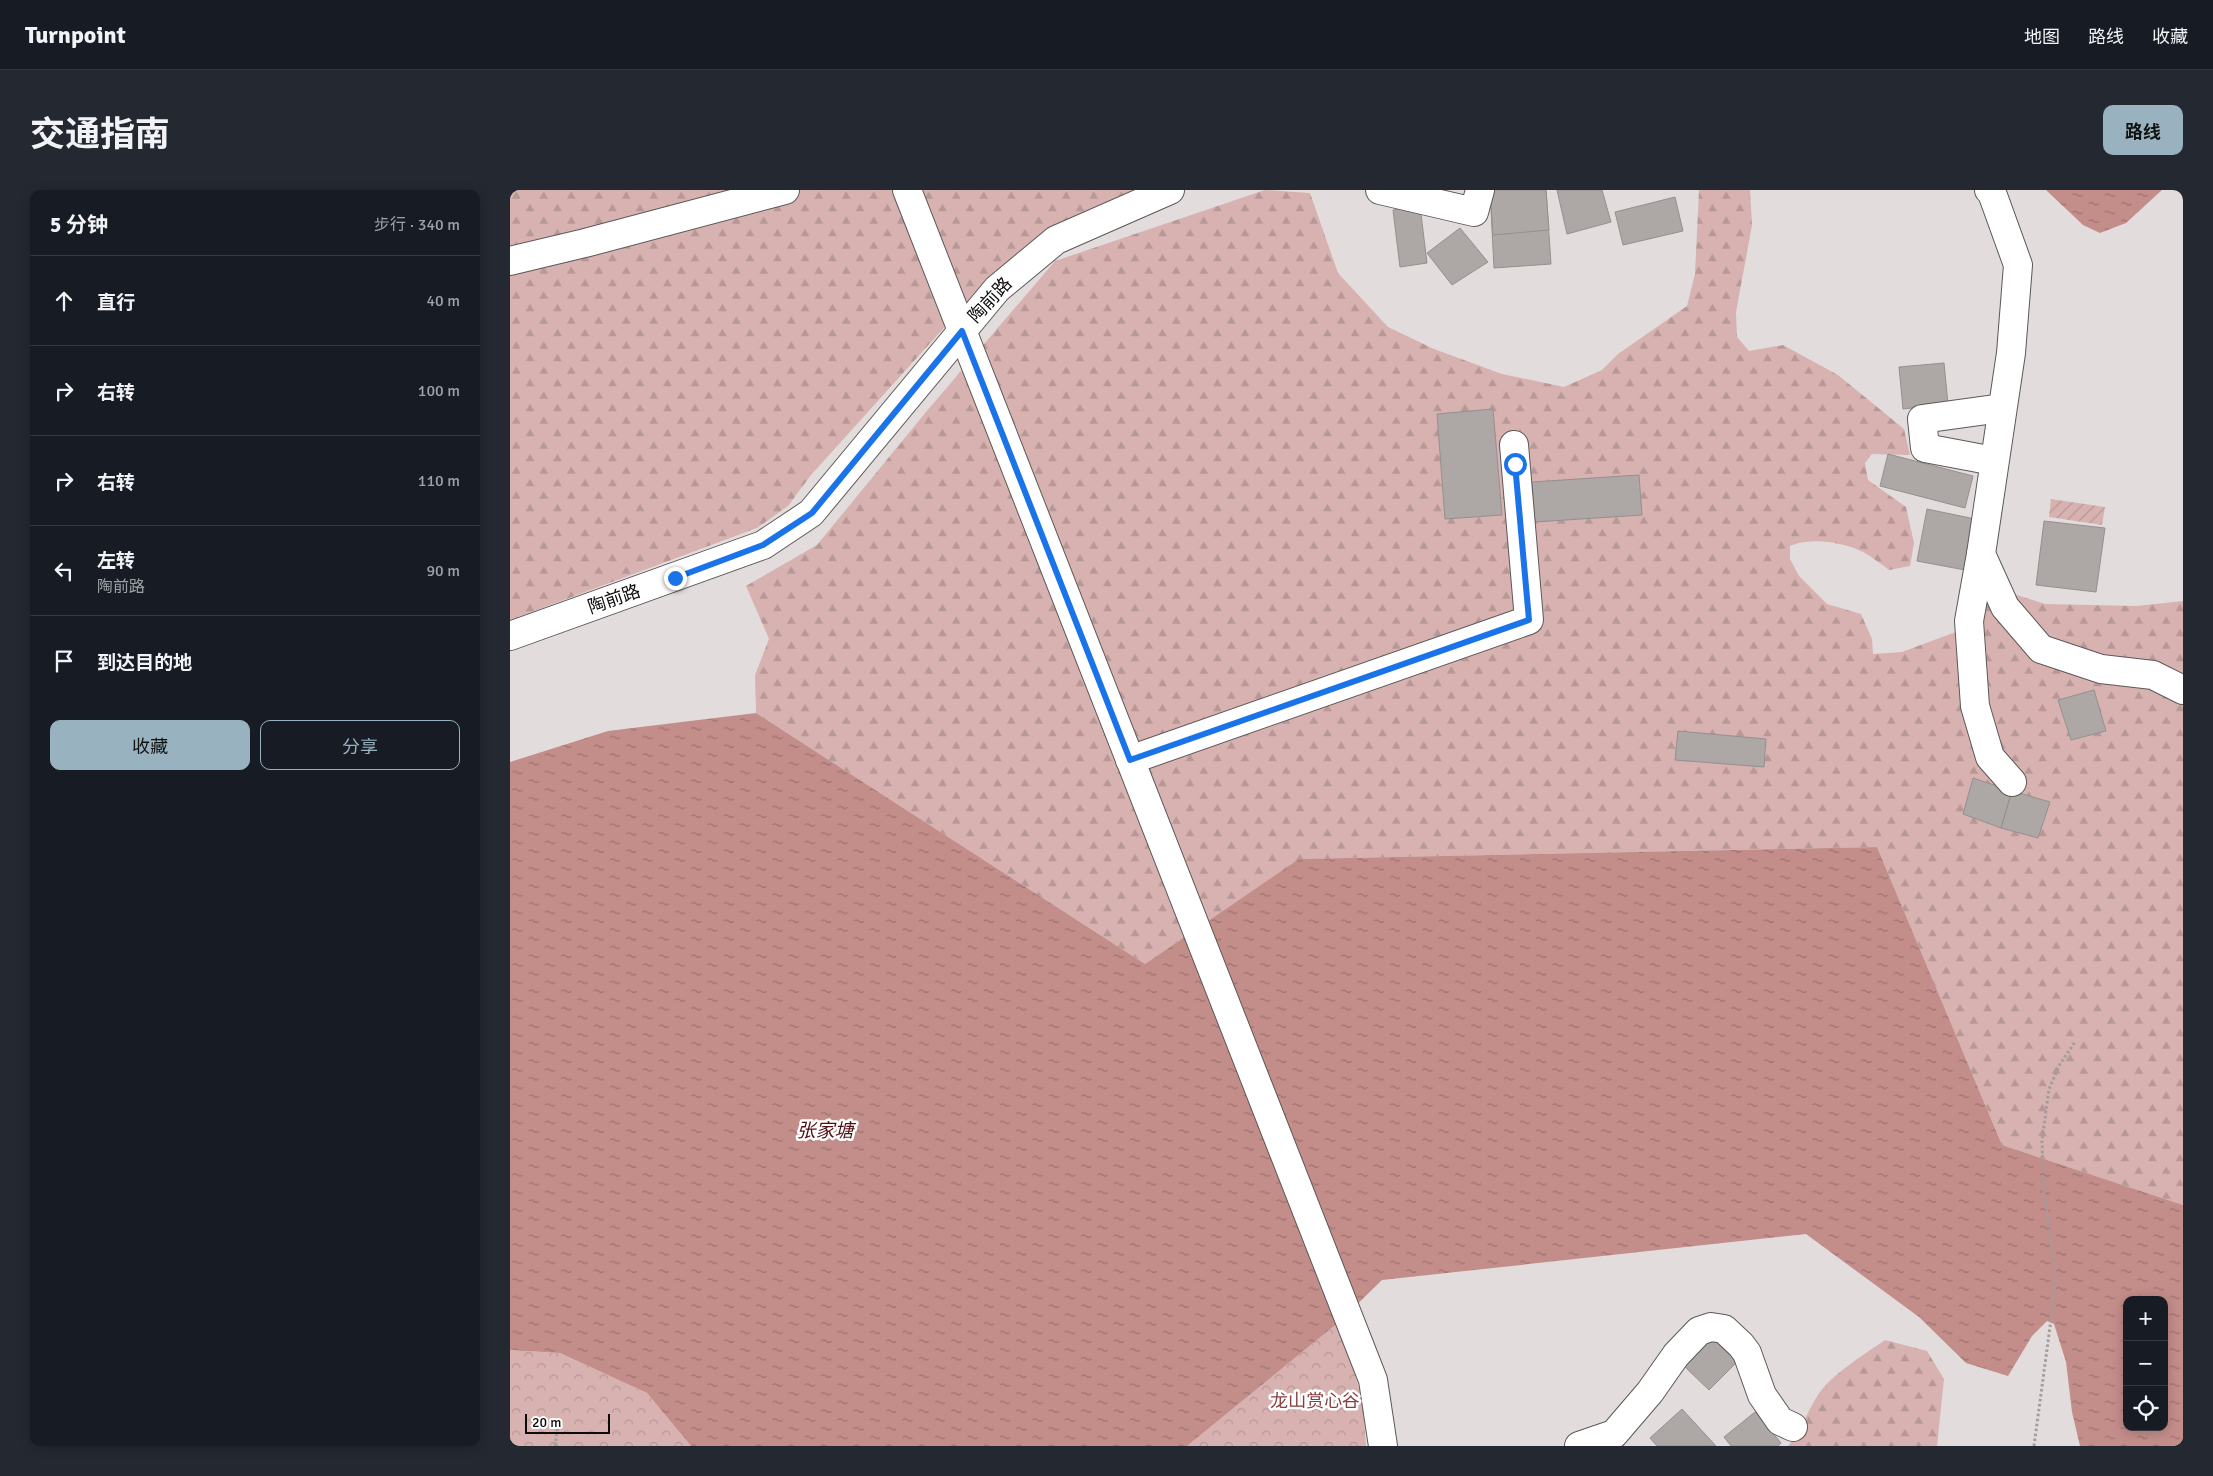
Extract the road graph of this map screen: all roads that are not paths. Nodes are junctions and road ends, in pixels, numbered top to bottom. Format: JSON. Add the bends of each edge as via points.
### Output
{"nodes":[{"id":1,"x":785,"y":190,"type":"edge"},
{"id":2,"x":907,"y":190,"type":"edge"},
{"id":3,"x":1170,"y":190,"type":"edge"},
{"id":4,"x":1380,"y":190,"type":"edge"},
{"id":5,"x":1480,"y":190,"type":"edge"},
{"id":6,"x":1989,"y":190,"type":"edge"},
{"id":7,"x":510,"y":261,"type":"edge"},
{"id":8,"x":962,"y":331,"type":"junction"},
{"id":9,"x":2002,"y":408,"type":"junction"},
{"id":10,"x":1514,"y":445,"type":"dead end"},
{"id":11,"x":1994,"y":461,"type":"junction"},
{"id":12,"x":1981,"y":554,"type":"junction"},
{"id":13,"x":510,"y":636,"type":"edge"},
{"id":14,"x":2183,"y":690,"type":"edge"},
{"id":15,"x":1130,"y":760,"type":"junction"},
{"id":16,"x":2012,"y":782,"type":"dead end"},
{"id":17,"x":1793,"y":1427,"type":"dead end"},
{"id":18,"x":1383,"y":1446,"type":"edge"},
{"id":19,"x":1579,"y":1446,"type":"edge"}],
"edges":[{"from":1,"to":7,"type":"street"},
{"from":2,"to":8,"type":"street"},
{"from":3,"to":8,"type":"street","name":"陶前路","via":[[1056,240],[997,289]]},
{"from":4,"to":5,"type":"street","via":[[1474,212]]},
{"from":6,"to":9,"type":"street","via":[[2018,265],[2011,353]]},
{"from":8,"to":13,"type":"street","name":"陶前路","via":[[812,513],[763,545]]},
{"from":8,"to":15,"type":"street"},
{"from":9,"to":11,"type":"street"},
{"from":9,"to":11,"type":"street","via":[[1922,418],[1925,448]]},
{"from":10,"to":15,"type":"street","via":[[1529,620]]},
{"from":11,"to":12,"type":"street"},
{"from":12,"to":14,"type":"street","via":[[2005,607],[2041,649],[2101,670],[2153,675]]},
{"from":12,"to":16,"type":"street","via":[[1969,621],[1975,706],[1990,756]]},
{"from":15,"to":18,"type":"street","via":[[1374,1380]]},
{"from":17,"to":19,"type":"street","via":[[1780,1421],[1762,1395],[1741,1344],[1724,1329],[1711,1327],[1699,1331],[1676,1355],[1614,1434]]}]}
